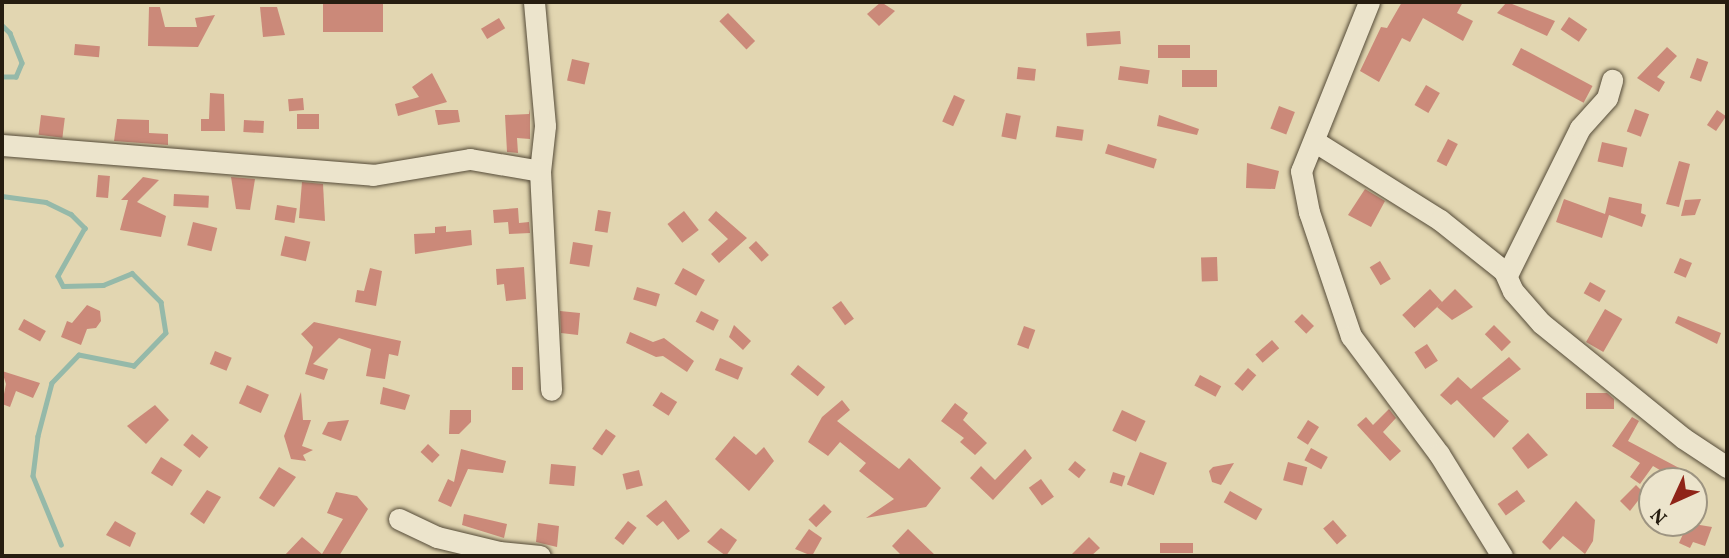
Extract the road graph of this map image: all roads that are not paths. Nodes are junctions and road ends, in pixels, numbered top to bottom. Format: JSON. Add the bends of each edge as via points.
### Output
{"nodes":[{"id":1,"x":534,"y":2,"type":"edge"},
{"id":2,"x":1369,"y":2,"type":"edge"},
{"id":3,"x":1612,"y":80,"type":"dead end"},
{"id":4,"x":1314,"y":141,"type":"junction"},
{"id":5,"x":2,"y":145,"type":"edge"},
{"id":6,"x":540,"y":171,"type":"junction"},
{"id":7,"x":1507,"y":275,"type":"junction"},
{"id":8,"x":551,"y":390,"type":"dead end"},
{"id":9,"x":1727,"y":467,"type":"edge"},
{"id":10,"x":399,"y":519,"type":"dead end"},
{"id":11,"x":540,"y":556,"type":"edge"},
{"id":12,"x":1502,"y":556,"type":"edge"}],
"edges":[{"from":1,"to":6,"type":"street","via":[[545,127]]},
{"from":2,"to":4,"type":"street"},
{"from":3,"to":7,"type":"street","via":[[1607,98],[1580,128]]},
{"from":4,"to":7,"type":"street","via":[[1440,220]]},
{"from":4,"to":12,"type":"street","via":[[1300,173],[1351,336],[1439,454]]},
{"from":5,"to":6,"type":"street","via":[[373,175],[471,159]]},
{"from":6,"to":8,"type":"street"},
{"from":7,"to":9,"type":"street","via":[[1513,291],[1541,323],[1683,438]]},
{"from":10,"to":11,"type":"street","via":[[437,537],[499,552]]}]}
